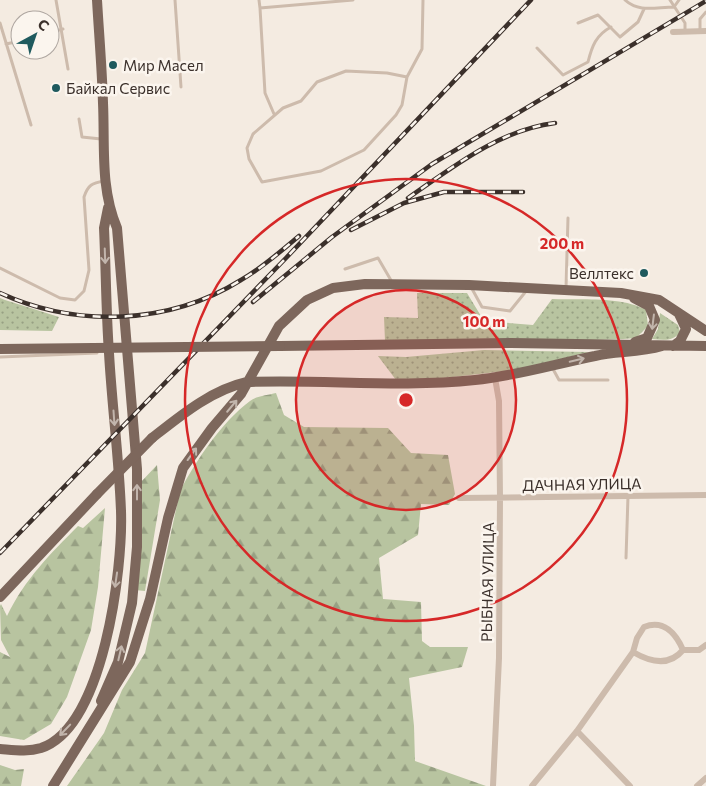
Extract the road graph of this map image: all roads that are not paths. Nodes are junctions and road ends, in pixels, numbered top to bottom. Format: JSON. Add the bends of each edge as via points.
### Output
{"nodes":[{"id":1,"x":56,"y":0,"type":"edge"},
{"id":2,"x":97,"y":0,"type":"edge"},
{"id":3,"x":175,"y":0,"type":"edge"},
{"id":4,"x":259,"y":0,"type":"edge"},
{"id":5,"x":353,"y":0,"type":"edge"},
{"id":6,"x":423,"y":0,"type":"edge"},
{"id":7,"x":625,"y":0,"type":"edge"},
{"id":8,"x":670,"y":0,"type":"edge"},
{"id":9,"x":679,"y":0,"type":"edge"},
{"id":10,"x":674,"y":7,"type":"junction"},
{"id":11,"x":260,"y":8,"type":"junction"},
{"id":12,"x":644,"y":9,"type":"junction"},
{"id":13,"x":706,"y":12,"type":"edge"},
{"id":14,"x":0,"y":23,"type":"edge"},
{"id":15,"x":578,"y":23,"type":"dead end"},
{"id":16,"x":611,"y":28,"type":"junction"},
{"id":17,"x":62,"y":29,"type":"joint"},
{"id":18,"x":673,"y":32,"type":"dead end"},
{"id":19,"x":685,"y":32,"type":"junction"},
{"id":20,"x":703,"y":32,"type":"edge"},
{"id":21,"x":10,"y":43,"type":"edge"},
{"id":22,"x":6,"y":44,"type":"junction"},
{"id":23,"x":537,"y":48,"type":"dead end"},
{"id":24,"x":68,"y":69,"type":"dead end"},
{"id":25,"x":407,"y":77,"type":"junction"},
{"id":26,"x":181,"y":88,"type":"dead end"},
{"id":27,"x":274,"y":114,"type":"junction"},
{"id":28,"x":79,"y":119,"type":"dead end"},
{"id":29,"x":31,"y":125,"type":"dead end"},
{"id":30,"x":104,"y":139,"type":"junction"},
{"id":31,"x":105,"y":181,"type":"junction"},
{"id":32,"x":108,"y":208,"type":"junction"},
{"id":33,"x":568,"y":218,"type":"dead end"},
{"id":34,"x":0,"y":268,"type":"edge"},
{"id":35,"x":345,"y":269,"type":"dead end"},
{"id":36,"x":393,"y":284,"type":"junction"},
{"id":37,"x":469,"y":285,"type":"junction"},
{"id":38,"x":530,"y":287,"type":"junction"},
{"id":39,"x":566,"y":289,"type":"junction"},
{"id":40,"x":621,"y":293,"type":"junction"},
{"id":41,"x":677,"y":310,"type":"junction"},
{"id":42,"x":706,"y":331,"type":"edge"},
{"id":43,"x":617,"y":344,"type":"junction"},
{"id":44,"x":662,"y":346,"type":"junction"},
{"id":45,"x":673,"y":346,"type":"junction"},
{"id":46,"x":706,"y":346,"type":"edge"},
{"id":47,"x":0,"y":349,"type":"edge"},
{"id":48,"x":108,"y":352,"type":"junction"},
{"id":49,"x":0,"y":357,"type":"edge"},
{"id":50,"x":553,"y":365,"type":"junction"},
{"id":51,"x":495,"y":378,"type":"junction"},
{"id":52,"x":608,"y":380,"type":"dead end"},
{"id":53,"x":247,"y":382,"type":"junction"},
{"id":54,"x":706,"y":495,"type":"edge"},
{"id":55,"x":628,"y":496,"type":"junction"},
{"id":56,"x":459,"y":498,"type":"dead end"},
{"id":57,"x":500,"y":498,"type":"junction"},
{"id":58,"x":626,"y":558,"type":"dead end"},
{"id":59,"x":0,"y":597,"type":"edge"},
{"id":60,"x":706,"y":645,"type":"edge"},
{"id":61,"x":683,"y":650,"type":"junction"},
{"id":62,"x":633,"y":652,"type":"junction"},
{"id":63,"x":88,"y":730,"type":"junction"},
{"id":64,"x":577,"y":731,"type":"junction"},
{"id":65,"x":0,"y":747,"type":"edge"},
{"id":66,"x":706,"y":778,"type":"edge"},
{"id":67,"x":53,"y":786,"type":"edge"},
{"id":68,"x":493,"y":786,"type":"edge"},
{"id":69,"x":532,"y":786,"type":"edge"},
{"id":70,"x":630,"y":786,"type":"edge"},
{"id":71,"x":697,"y":786,"type":"edge"}],
"edges":[{"from":1,"to":17,"type":"lane"},
{"from":2,"to":30,"type":"main road"},
{"from":3,"to":26,"type":"lane"},
{"from":4,"to":11,"type":"lane"},
{"from":5,"to":11,"type":"lane"},
{"from":6,"to":25,"type":"lane","via":[[422,49]]},
{"from":7,"to":12,"type":"lane"},
{"from":8,"to":10,"type":"lane"},
{"from":9,"to":10,"type":"lane"},
{"from":10,"to":12,"type":"lane"},
{"from":10,"to":19,"type":"lane","via":[[685,24]]},
{"from":11,"to":27,"type":"lane","via":[[265,93]]},
{"from":12,"to":16,"type":"lane","via":[[638,22],[620,37]]},
{"from":13,"to":20,"type":"lane","via":[[700,19]]},
{"from":14,"to":22,"type":"lane"},
{"from":15,"to":16,"type":"lane","via":[[598,15]]},
{"from":16,"to":23,"type":"lane","via":[[600,33],[591,48],[588,62],[563,75]]},
{"from":17,"to":24,"type":"lane"},
{"from":18,"to":19,"type":"street"},
{"from":19,"to":20,"type":"street"},
{"from":21,"to":22,"type":"lane"},
{"from":22,"to":29,"type":"lane"},
{"from":25,"to":27,"type":"lane","via":[[346,71],[317,82],[301,101]]},
{"from":25,"to":27,"type":"lane","via":[[402,105],[364,150],[321,171],[262,182],[249,159],[247,148],[253,134]]},
{"from":28,"to":30,"type":"lane","via":[[82,137]]},
{"from":30,"to":31,"type":"main road"},
{"from":31,"to":32,"type":"main road"},
{"from":31,"to":34,"type":"lane","via":[[94,182],[87,187],[84,197],[89,270],[84,291],[74,300],[60,298]]},
{"from":32,"to":48,"type":"main road","one_way":true,"via":[[104,228]]},
{"from":63,"to":32,"type":"main road","one_way":true,"via":[[118,662],[132,603],[137,547],[137,469],[117,228]]},
{"from":33,"to":39,"type":"lane"},
{"from":35,"to":36,"type":"lane","via":[[378,258]]},
{"from":36,"to":37,"type":"main road"},
{"from":36,"to":53,"type":"main road","via":[[333,288],[307,300],[279,326]]},
{"from":37,"to":38,"type":"main road"},
{"from":37,"to":38,"type":"lane","via":[[482,307],[510,311]]},
{"from":38,"to":39,"type":"main road"},
{"from":39,"to":40,"type":"main road"},
{"from":40,"to":41,"type":"main road","via":[[660,300]]},
{"from":40,"to":43,"type":"main road","one_way":true,"via":[[649,306],[656,320],[647,338]]},
{"from":41,"to":42,"type":"main road"},
{"from":41,"to":45,"type":"main road","via":[[686,329],[680,341]]},
{"from":43,"to":44,"type":"main road"},
{"from":43,"to":47,"type":"main road","bridge":true},
{"from":44,"to":45,"type":"main road"},
{"from":50,"to":44,"type":"main road","one_way":true,"via":[[611,353],[643,352]]},
{"from":45,"to":46,"type":"main road"},
{"from":48,"to":49,"type":"lane"},
{"from":48,"to":65,"type":"main road","one_way":true,"via":[[121,512],[117,575],[107,634],[90,689],[62,734],[46,746],[30,750]]},
{"from":50,"to":51,"type":"main road"},
{"from":50,"to":52,"type":"lane","via":[[559,380]]},
{"from":51,"to":53,"type":"main road","via":[[396,384]]},
{"from":51,"to":57,"type":"street","name":"РЫБНАЯ УЛИЦА","via":[[499,401]]},
{"from":53,"to":59,"type":"main road","bridge":true,"via":[[200,403],[152,438]]},
{"from":63,"to":53,"type":"main road","one_way":true,"via":[[121,678],[138,640],[171,503],[183,468]]},
{"from":54,"to":55,"type":"street","name":"ДАЧНАЯ УЛИЦА"},
{"from":55,"to":57,"type":"street","name":"ДАЧНАЯ УЛИЦА"},
{"from":55,"to":58,"type":"lane"},
{"from":56,"to":57,"type":"street","name":"ДАЧНАЯ УЛИЦА"},
{"from":57,"to":68,"type":"street","name":"РЫБНАЯ УЛИЦА"},
{"from":60,"to":61,"type":"street","via":[[699,650]]},
{"from":61,"to":62,"type":"street","via":[[678,657],[662,662],[643,659]]},
{"from":61,"to":62,"type":"street","via":[[666,627],[651,624],[640,631]]},
{"from":62,"to":64,"type":"street"},
{"from":63,"to":67,"type":"main road"},
{"from":64,"to":69,"type":"street"},
{"from":64,"to":70,"type":"street"},
{"from":66,"to":71,"type":"street"}]}
